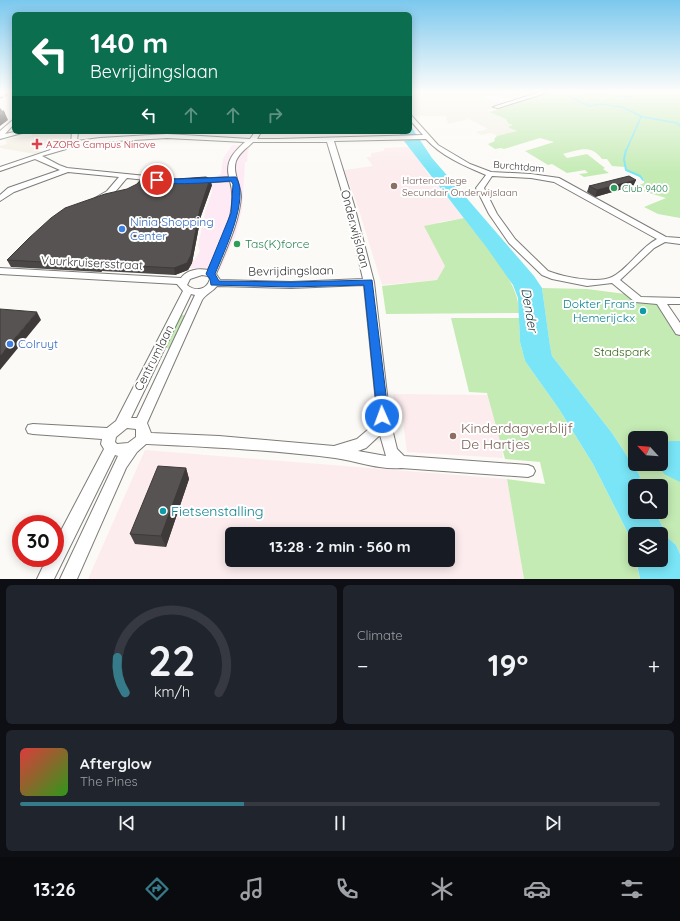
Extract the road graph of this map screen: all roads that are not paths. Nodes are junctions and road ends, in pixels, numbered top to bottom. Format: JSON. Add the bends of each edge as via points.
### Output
{"nodes":[{"id":1,"x":412,"y":120,"type":"edge"},
{"id":2,"x":11,"y":127,"type":"edge"},
{"id":3,"x":12,"y":134,"type":"edge"},
{"id":4,"x":75,"y":134,"type":"edge"},
{"id":5,"x":209,"y":134,"type":"edge"},
{"id":6,"x":256,"y":134,"type":"edge"},
{"id":7,"x":0,"y":136,"type":"edge"},
{"id":8,"x":422,"y":137,"type":"junction"},
{"id":9,"x":202,"y":138,"type":"junction"},
{"id":10,"x":330,"y":140,"type":"junction"},
{"id":11,"x":250,"y":141,"type":"junction"},
{"id":12,"x":74,"y":144,"type":"junction"},
{"id":13,"x":36,"y":156,"type":"junction"},
{"id":14,"x":232,"y":167,"type":"junction"},
{"id":15,"x":0,"y":169,"type":"edge"},
{"id":16,"x":67,"y":170,"type":"junction"},
{"id":17,"x":490,"y":174,"type":"junction"},
{"id":18,"x":125,"y":176,"type":"junction"},
{"id":19,"x":224,"y":179,"type":"junction"},
{"id":20,"x":233,"y":179,"type":"junction"},
{"id":21,"x":164,"y":181,"type":"edge"},
{"id":22,"x":186,"y":181,"type":"edge"},
{"id":23,"x":590,"y":188,"type":"edge"},
{"id":24,"x":576,"y":191,"type":"junction"},
{"id":25,"x":237,"y":195,"type":"junction"},
{"id":26,"x":0,"y":199,"type":"edge"},
{"id":27,"x":88,"y":203,"type":"edge"},
{"id":28,"x":664,"y":239,"type":"junction"},
{"id":29,"x":680,"y":241,"type":"edge"},
{"id":30,"x":2,"y":269,"type":"edge"},
{"id":31,"x":209,"y":277,"type":"junction"},
{"id":32,"x":614,"y":280,"type":"junction"},
{"id":33,"x":369,"y":282,"type":"junction"},
{"id":34,"x":186,"y":286,"type":"junction"},
{"id":35,"x":203,"y":291,"type":"junction"},
{"id":36,"x":660,"y":301,"type":"junction"},
{"id":37,"x":680,"y":301,"type":"edge"},
{"id":38,"x":680,"y":331,"type":"edge"},
{"id":39,"x":382,"y":416,"type":"junction"},
{"id":40,"x":121,"y":425,"type":"junction"},
{"id":41,"x":33,"y":429,"type":"dead end"},
{"id":42,"x":138,"y":437,"type":"junction"},
{"id":43,"x":110,"y":441,"type":"junction"},
{"id":44,"x":334,"y":452,"type":"junction"},
{"id":45,"x":401,"y":462,"type":"junction"},
{"id":46,"x":528,"y":471,"type":"dead end"},
{"id":47,"x":45,"y":579,"type":"edge"},
{"id":48,"x":68,"y":579,"type":"edge"}],
"edges":[{"from":1,"to":8,"type":"street","name":"Burchtdam"},
{"from":2,"to":7,"type":"street"},
{"from":3,"to":7,"type":"street"},
{"from":4,"to":12,"type":"street"},
{"from":5,"to":9,"type":"street"},
{"from":6,"to":11,"type":"street"},
{"from":8,"to":10,"type":"street"},
{"from":8,"to":17,"type":"street","name":"Burchtdam","via":[[457,159]]},
{"from":9,"to":11,"type":"street"},
{"from":9,"to":12,"type":"street","via":[[167,136]]},
{"from":10,"to":11,"type":"street"},
{"from":10,"to":33,"type":"street","name":"Onderwijslaan","via":[[350,205]]},
{"from":11,"to":14,"type":"street","via":[[236,155]]},
{"from":12,"to":13,"type":"street"},
{"from":13,"to":15,"type":"street"},
{"from":13,"to":16,"type":"street"},
{"from":14,"to":19,"type":"street"},
{"from":14,"to":20,"type":"street"},
{"from":16,"to":18,"type":"street"},
{"from":16,"to":26,"type":"street","via":[[11,190]]},
{"from":17,"to":24,"type":"street","name":"Burchtdam","via":[[550,178]]},
{"from":17,"to":32,"type":"street","via":[[480,188],[493,214],[512,241],[545,273],[587,283]]},
{"from":18,"to":21,"type":"street"},
{"from":18,"to":27,"type":"street","via":[[108,195]]},
{"from":19,"to":20,"type":"street"},
{"from":19,"to":22,"type":"street"},
{"from":19,"to":25,"type":"street","via":[[224,183]]},
{"from":20,"to":25,"type":"street","via":[[237,184]]},
{"from":23,"to":24,"type":"street"},
{"from":24,"to":28,"type":"street","name":"Burchtdam"},
{"from":25,"to":31,"type":"street","via":[[234,213]]},
{"from":28,"to":29,"type":"street"},
{"from":28,"to":32,"type":"street","via":[[651,246]]},
{"from":30,"to":34,"type":"street","name":"Vuurkruisersstraat"},
{"from":31,"to":33,"type":"street","name":"Bevrijdingslaan","via":[[291,285]]},
{"from":31,"to":34,"type":"street","via":[[192,274]]},
{"from":31,"to":35,"type":"street","name":"Centrumlaan","via":[[209,288]]},
{"from":32,"to":36,"type":"street","via":[[639,300]]},
{"from":33,"to":39,"type":"street","name":"Onderwijslaan"},
{"from":34,"to":35,"type":"street"},
{"from":34,"to":40,"type":"street","name":"Centrumlaan"},
{"from":35,"to":42,"type":"street","name":"Centrumlaan","via":[[197,299]]},
{"from":36,"to":37,"type":"street"},
{"from":36,"to":38,"type":"street"},
{"from":39,"to":44,"type":"street","name":"Onderwijslaan","via":[[375,432],[368,439],[361,444]]},
{"from":39,"to":45,"type":"street","name":"Onderwijslaan","via":[[391,452]]},
{"from":40,"to":42,"type":"street","via":[[131,422]]},
{"from":40,"to":43,"type":"street","name":"Centrumlaan"},
{"from":41,"to":43,"type":"street"},
{"from":42,"to":43,"type":"street","via":[[121,451]]},
{"from":42,"to":44,"type":"street","name":"Onderwijslaan"},
{"from":42,"to":48,"type":"street","name":"Centrumlaan","via":[[118,471]]},
{"from":43,"to":47,"type":"street","name":"Centrumlaan"},
{"from":44,"to":45,"type":"street","name":"Onderwijslaan","via":[[391,463]]},
{"from":45,"to":46,"type":"street","name":"Onderwijslaan"}]}
